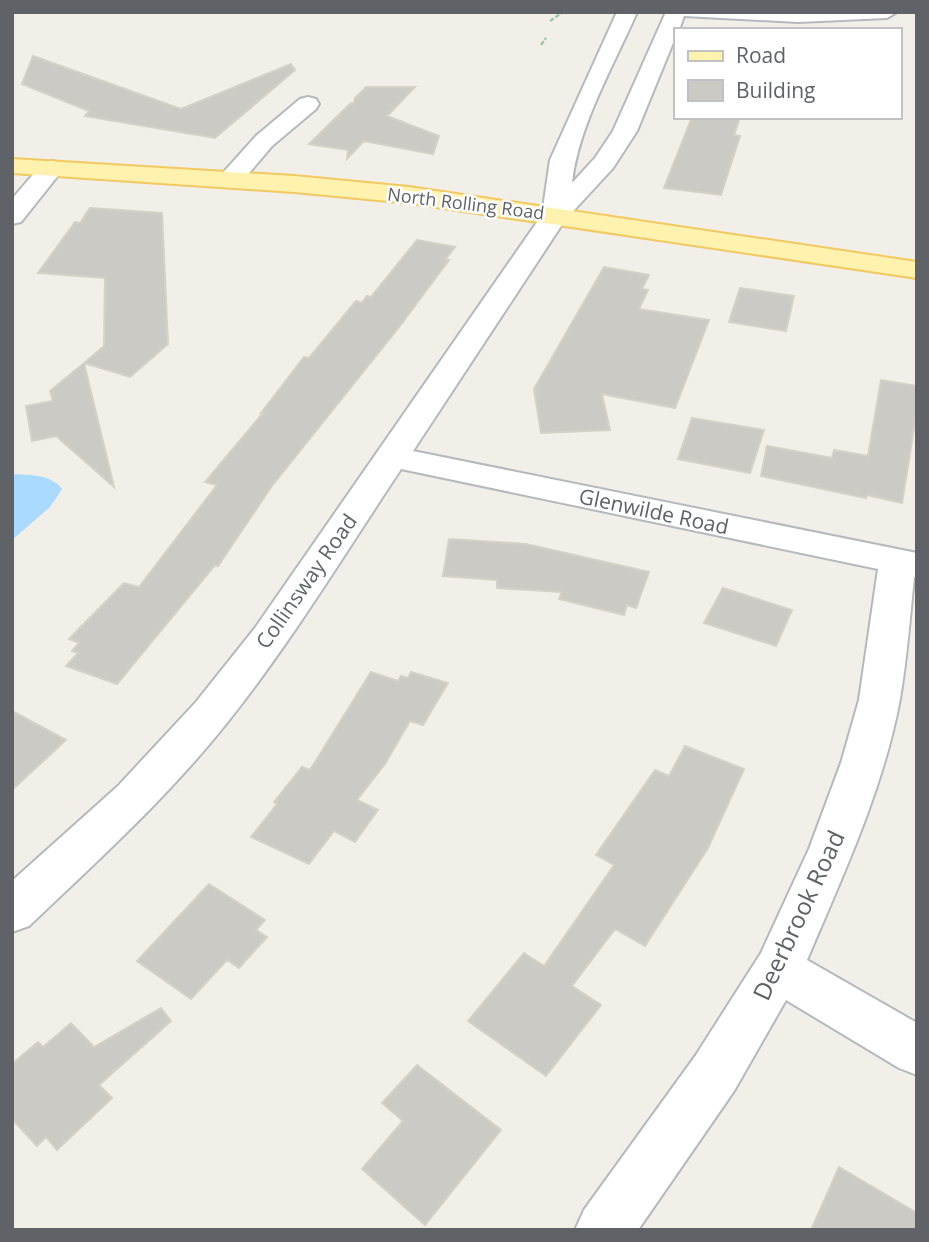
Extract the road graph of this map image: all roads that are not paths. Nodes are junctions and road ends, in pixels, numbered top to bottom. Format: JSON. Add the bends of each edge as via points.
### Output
{"nodes":[{"id":1,"x":627,"y":12,"type":"edge"},
{"id":2,"x":676,"y":12,"type":"edge"},
{"id":3,"x":690,"y":12,"type":"edge"},
{"id":4,"x":887,"y":12,"type":"edge"},
{"id":5,"x":308,"y":104,"type":"dead end"},
{"id":6,"x":12,"y":166,"type":"edge"},
{"id":7,"x":52,"y":169,"type":"junction"},
{"id":8,"x":230,"y":180,"type":"junction"},
{"id":9,"x":555,"y":215,"type":"junction"},
{"id":10,"x":12,"y":216,"type":"edge"},
{"id":11,"x":917,"y":270,"type":"edge"},
{"id":12,"x":391,"y":457,"type":"junction"},
{"id":13,"x":907,"y":563,"type":"edge"},
{"id":14,"x":12,"y":911,"type":"edge"},
{"id":15,"x":778,"y":969,"type":"junction"},
{"id":16,"x":917,"y":1051,"type":"edge"},
{"id":17,"x":604,"y":1230,"type":"edge"}],
"edges":[{"from":1,"to":9,"type":"street","name":"Collinsway Road","via":[[562,160]]},
{"from":2,"to":9,"type":"street","name":"Collinsway Road","via":[[625,131],[604,163]]},
{"from":3,"to":4,"type":"street","via":[[798,16]]},
{"from":5,"to":8,"type":"street","via":[[264,141]]},
{"from":6,"to":7,"type":"main road","name":"North Rolling Road"},
{"from":7,"to":8,"type":"main road","name":"North Rolling Road"},
{"from":7,"to":10,"type":"street"},
{"from":8,"to":9,"type":"main road","name":"North Rolling Road","via":[[409,195]]},
{"from":9,"to":11,"type":"main road","name":"North Rolling Road"},
{"from":9,"to":12,"type":"street","name":"Collinsway Road"},
{"from":12,"to":13,"type":"street","name":"Glenwilde Road"},
{"from":12,"to":14,"type":"street","name":"Collinsway Road","via":[[269,638],[211,713],[134,799]]},
{"from":13,"to":15,"type":"street","name":"Deerbrook Road","via":[[862,763],[832,849]]},
{"from":15,"to":16,"type":"street"},
{"from":15,"to":17,"type":"street","name":"Deerbrook Road","via":[[715,1073]]}]}
